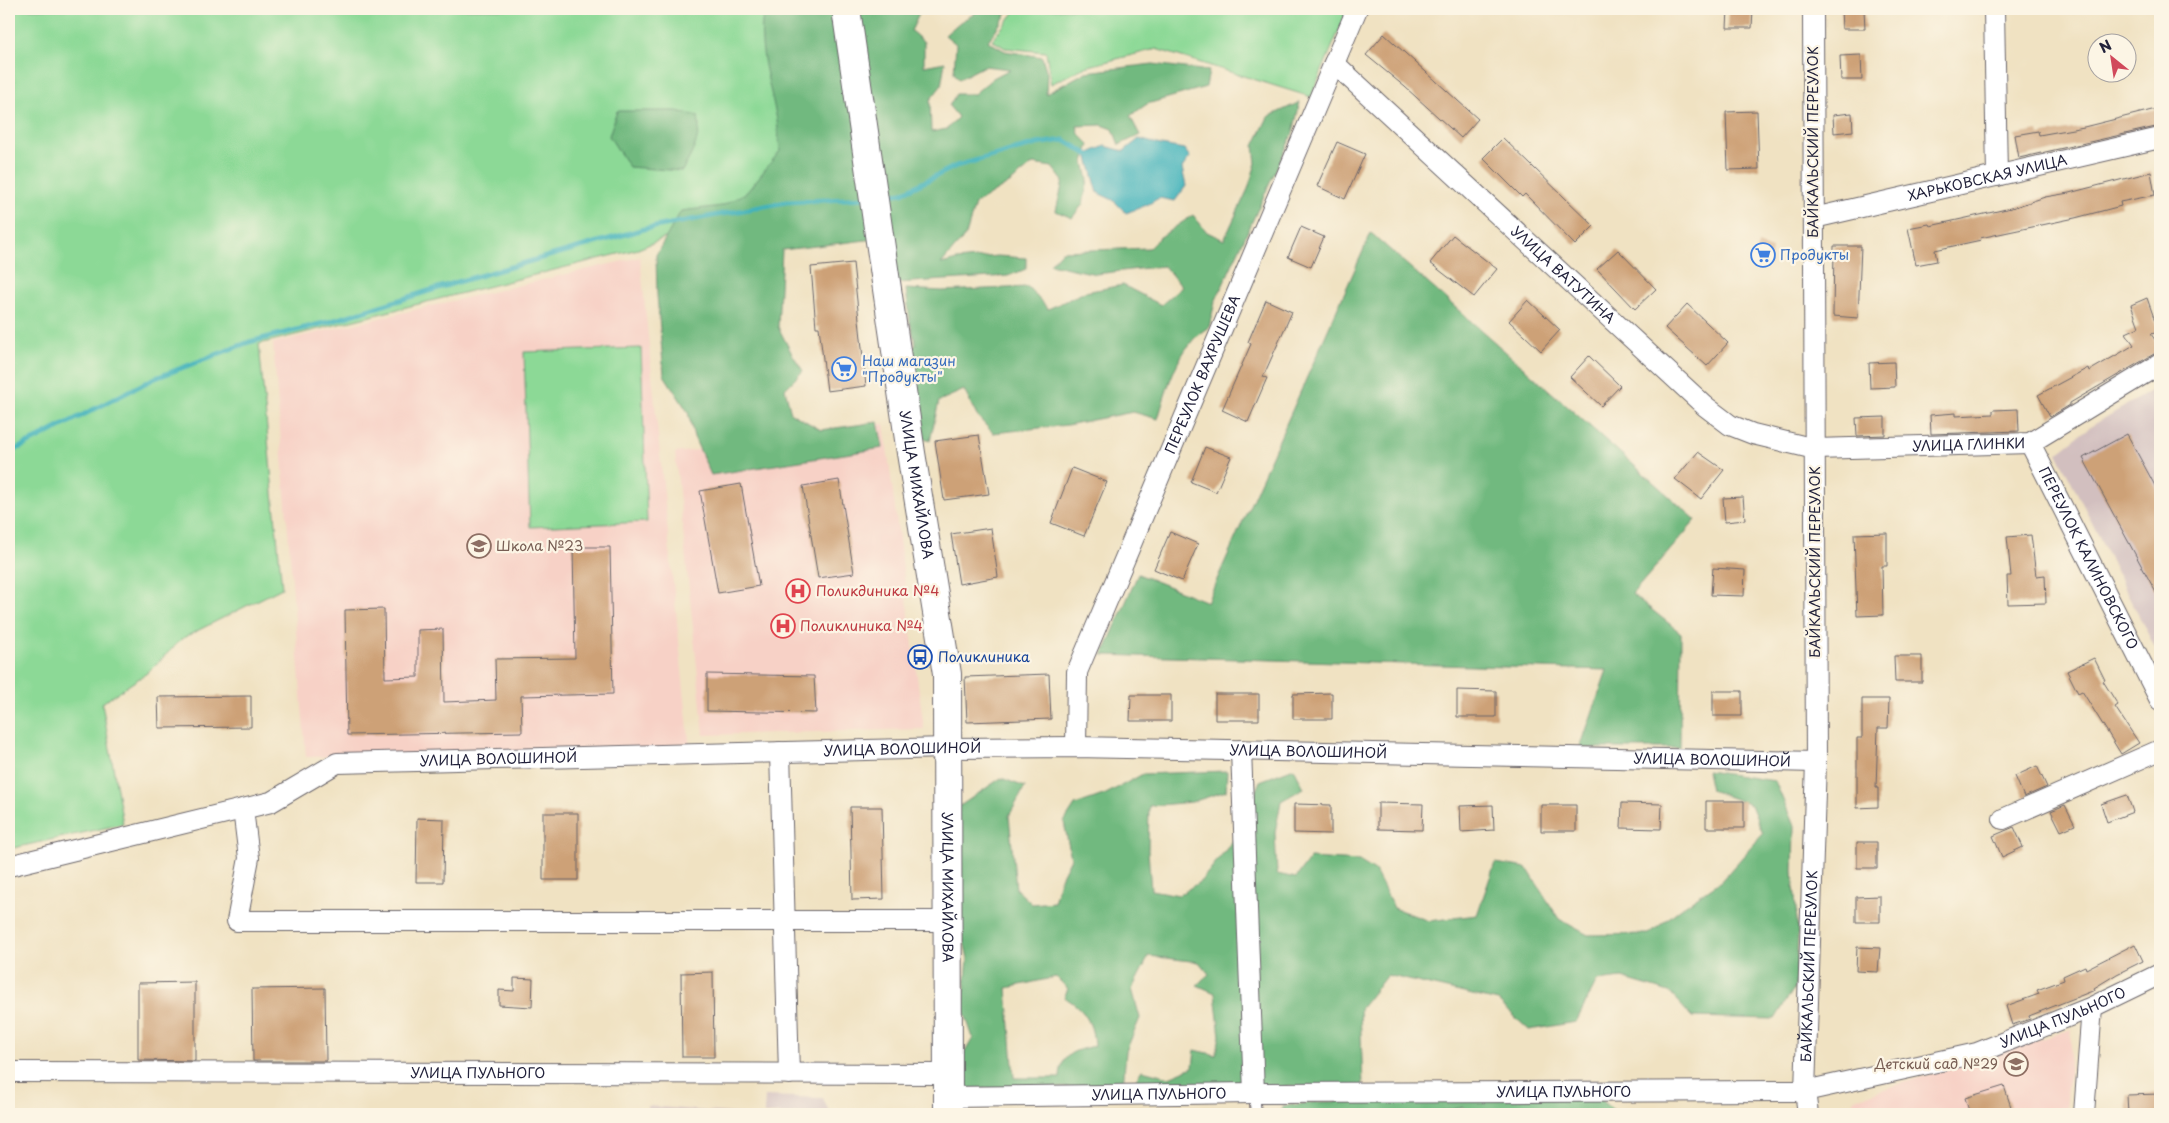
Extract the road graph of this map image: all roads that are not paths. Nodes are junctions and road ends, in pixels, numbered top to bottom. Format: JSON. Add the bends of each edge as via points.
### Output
{"nodes":[{"id":1,"x":846,"y":9,"type":"edge"},
{"id":2,"x":1357,"y":9,"type":"edge"},
{"id":3,"x":1812,"y":9,"type":"edge"},
{"id":4,"x":1994,"y":9,"type":"edge"},
{"id":5,"x":1334,"y":63,"type":"junction"},
{"id":6,"x":2160,"y":138,"type":"edge"},
{"id":7,"x":1997,"y":176,"type":"junction"},
{"id":8,"x":1814,"y":218,"type":"junction"},
{"id":9,"x":2160,"y":364,"type":"edge"},
{"id":10,"x":2030,"y":443,"type":"junction"},
{"id":11,"x":1815,"y":449,"type":"junction"},
{"id":12,"x":2160,"y":700,"type":"edge"},
{"id":13,"x":1076,"y":747,"type":"junction"},
{"id":14,"x":947,"y":748,"type":"junction"},
{"id":15,"x":1241,"y":750,"type":"junction"},
{"id":16,"x":2160,"y":750,"type":"edge"},
{"id":17,"x":780,"y":752,"type":"junction"},
{"id":18,"x":1816,"y":762,"type":"junction"},
{"id":19,"x":243,"y":810,"type":"junction"},
{"id":20,"x":2003,"y":819,"type":"dead end"},
{"id":21,"x":9,"y":866,"type":"edge"},
{"id":22,"x":785,"y":921,"type":"junction"},
{"id":23,"x":947,"y":921,"type":"junction"},
{"id":24,"x":2160,"y":974,"type":"edge"},
{"id":25,"x":2092,"y":1007,"type":"junction"},
{"id":26,"x":9,"y":1072,"type":"edge"},
{"id":27,"x":789,"y":1074,"type":"junction"},
{"id":28,"x":1805,"y":1091,"type":"junction"},
{"id":29,"x":1254,"y":1093,"type":"junction"},
{"id":30,"x":948,"y":1095,"type":"edge"},
{"id":31,"x":1256,"y":1114,"type":"edge"},
{"id":32,"x":1808,"y":1114,"type":"edge"},
{"id":33,"x":2084,"y":1114,"type":"edge"}],
"edges":[{"from":1,"to":14,"type":"street","name":"УЛИЦА МИХАЙЛОВА","via":[[947,674]]},
{"from":2,"to":5,"type":"street","name":"ПЕРЕУЛОК ВАХРУШЕВА"},
{"from":3,"to":8,"type":"street","name":"БАЙКАЛЬСКИЙ ПЕРЕУЛОК"},
{"from":4,"to":7,"type":"street"},
{"from":5,"to":11,"type":"street","name":"УЛИЦА ВАТУТИНА","via":[[1704,406],[1730,425],[1753,434]]},
{"from":5,"to":13,"type":"street","name":"ПЕРЕУЛОК ВАХРУШЕВА","via":[[1077,672]]},
{"from":6,"to":7,"type":"street","name":"ХАРЬКОВСКАЯ УЛИЦА"},
{"from":7,"to":8,"type":"street","name":"ХАРЬКОВСКАЯ УЛИЦА"},
{"from":8,"to":11,"type":"street","name":"БАЙКАЛЬСКИЙ ПЕРЕУЛОК"},
{"from":9,"to":10,"type":"street","name":"УЛИЦА ГЛИНКИ"},
{"from":10,"to":11,"type":"street","name":"УЛИЦА ГЛИНКИ"},
{"from":10,"to":12,"type":"street","name":"ПЕРЕУЛОК КАЛИНОВСКОГО"},
{"from":11,"to":18,"type":"street","name":"БАЙКАЛЬСКИЙ ПЕРЕУЛОК"},
{"from":13,"to":14,"type":"street","name":"УЛИЦА ВОЛОШИНОЙ"},
{"from":13,"to":15,"type":"street","name":"УЛИЦА ВОЛОШИНОЙ"},
{"from":14,"to":17,"type":"street","name":"УЛИЦА ВОЛОШИНОЙ"},
{"from":14,"to":23,"type":"street","name":"УЛИЦА МИХАЙЛОВА"},
{"from":15,"to":18,"type":"street","name":"УЛИЦА ВОЛОШИНОЙ"},
{"from":15,"to":29,"type":"street"},
{"from":16,"to":20,"type":"street"},
{"from":17,"to":19,"type":"street","name":"УЛИЦА ВОЛОШИНОЙ","via":[[338,763],[271,802]]},
{"from":17,"to":22,"type":"street"},
{"from":18,"to":28,"type":"street","name":"БАЙКАЛЬСКИЙ ПЕРЕУЛОК"},
{"from":19,"to":21,"type":"street","name":"УЛИЦА ВОЛОШИНОЙ"},
{"from":19,"to":22,"type":"street","via":[[249,858],[237,920]]},
{"from":22,"to":23,"type":"street"},
{"from":22,"to":27,"type":"street"},
{"from":23,"to":30,"type":"street","name":"УЛИЦА МИХАЙЛОВА"},
{"from":24,"to":25,"type":"street","name":"УЛИЦА ПУЛЬНОГО"},
{"from":25,"to":28,"type":"street","name":"УЛИЦА ПУЛЬНОГО","via":[[1977,1053]]},
{"from":25,"to":33,"type":"street"},
{"from":26,"to":27,"type":"street","name":"УЛИЦА ПУЛЬНОГО"},
{"from":27,"to":30,"type":"street","name":"УЛИЦА ПУЛЬНОГО"},
{"from":28,"to":29,"type":"street","name":"УЛИЦА ПУЛЬНОГО"},
{"from":28,"to":32,"type":"street","name":"БАЙКАЛЬСКИЙ ПЕРЕУЛОК"},
{"from":29,"to":30,"type":"street","name":"УЛИЦА ПУЛЬНОГО"},
{"from":29,"to":31,"type":"lane"}]}
